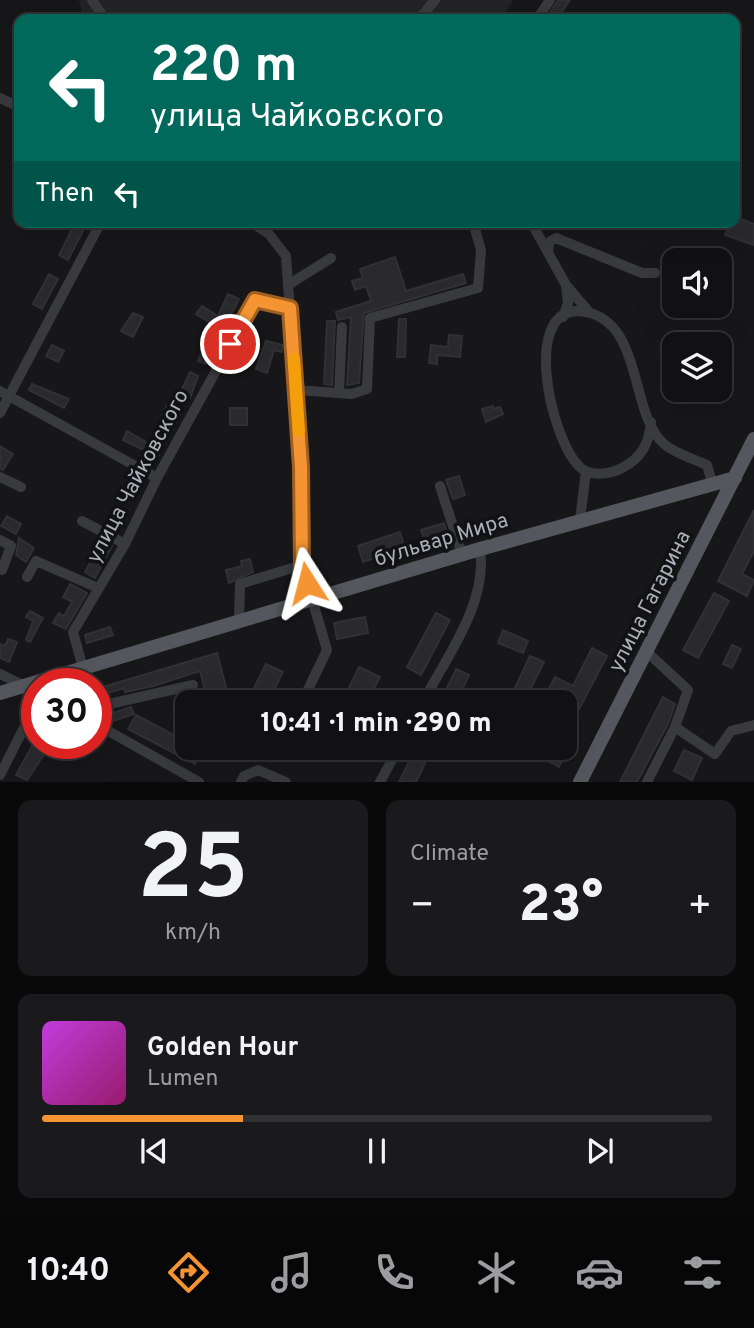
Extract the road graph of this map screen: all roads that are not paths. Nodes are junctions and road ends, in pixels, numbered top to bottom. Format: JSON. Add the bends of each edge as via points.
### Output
{"nodes":[{"id":1,"x":435,"y":0,"type":"edge"},
{"id":2,"x":423,"y":14,"type":"edge"},
{"id":3,"x":98,"y":228,"type":"edge"},
{"id":4,"x":260,"y":228,"type":"edge"},
{"id":5,"x":475,"y":228,"type":"edge"},
{"id":6,"x":534,"y":228,"type":"edge"},
{"id":7,"x":548,"y":253,"type":"junction"},
{"id":8,"x":331,"y":258,"type":"dead end"},
{"id":9,"x":655,"y":273,"type":"dead end"},
{"id":10,"x":288,"y":285,"type":"junction"},
{"id":11,"x":566,"y":285,"type":"junction"},
{"id":12,"x":290,"y":308,"type":"junction"},
{"id":13,"x":590,"y":313,"type":"junction"},
{"id":14,"x":563,"y":317,"type":"junction"},
{"id":15,"x":342,"y":327,"type":"dead end"},
{"id":16,"x":297,"y":390,"type":"junction"},
{"id":17,"x":5,"y":393,"type":"edge"},
{"id":18,"x":339,"y":393,"type":"junction"},
{"id":19,"x":0,"y":413,"type":"edge"},
{"id":20,"x":651,"y":422,"type":"junction"},
{"id":21,"x":754,"y":439,"type":"edge"},
{"id":22,"x":586,"y":471,"type":"junction"},
{"id":23,"x":0,"y":477,"type":"edge"},
{"id":24,"x":157,"y":478,"type":"junction"},
{"id":25,"x":735,"y":478,"type":"junction"},
{"id":26,"x":712,"y":482,"type":"junction"},
{"id":27,"x":440,"y":486,"type":"dead end"},
{"id":28,"x":21,"y":487,"type":"dead end"},
{"id":29,"x":580,"y":520,"type":"junction"},
{"id":30,"x":82,"y":521,"type":"dead end"},
{"id":31,"x":0,"y":540,"type":"edge"},
{"id":32,"x":125,"y":544,"type":"junction"},
{"id":33,"x":480,"y":549,"type":"junction"},
{"id":34,"x":462,"y":554,"type":"junction"},
{"id":35,"x":302,"y":565,"type":"junction"},
{"id":36,"x":2,"y":570,"type":"edge"},
{"id":37,"x":27,"y":577,"type":"dead end"},
{"id":38,"x":98,"y":588,"type":"junction"},
{"id":39,"x":312,"y":600,"type":"junction"},
{"id":40,"x":239,"y":621,"type":"junction"},
{"id":41,"x":647,"y":652,"type":"junction"},
{"id":42,"x":83,"y":667,"type":"joint"},
{"id":43,"x":0,"y":674,"type":"edge"},
{"id":44,"x":21,"y":684,"type":"edge"},
{"id":45,"x":193,"y":685,"type":"dead end"},
{"id":46,"x":21,"y":690,"type":"edge"},
{"id":47,"x":308,"y":690,"type":"edge"},
{"id":48,"x":428,"y":690,"type":"edge"},
{"id":49,"x":0,"y":693,"type":"edge"},
{"id":50,"x":112,"y":703,"type":"edge"},
{"id":51,"x":754,"y":725,"type":"edge"},
{"id":52,"x":675,"y":727,"type":"junction"},
{"id":53,"x":112,"y":733,"type":"edge"},
{"id":54,"x":21,"y":734,"type":"edge"},
{"id":55,"x":392,"y":760,"type":"edge"},
{"id":56,"x":0,"y":775,"type":"edge"},
{"id":57,"x":200,"y":782,"type":"edge"},
{"id":58,"x":242,"y":782,"type":"edge"},
{"id":59,"x":286,"y":782,"type":"edge"},
{"id":60,"x":380,"y":782,"type":"edge"},
{"id":61,"x":580,"y":782,"type":"edge"},
{"id":62,"x":647,"y":782,"type":"edge"}],
"edges":[{"from":1,"to":2,"type":"street"},
{"from":3,"to":17,"type":"street"},
{"from":4,"to":10,"type":"street","via":[[286,256]]},
{"from":5,"to":18,"type":"street","via":[[481,250],[478,288],[370,318],[367,389]]},
{"from":6,"to":7,"type":"street"},
{"from":7,"to":9,"type":"street","via":[[549,242],[556,238],[642,273]]},
{"from":7,"to":11,"type":"street"},
{"from":8,"to":10,"type":"street"},
{"from":10,"to":12,"type":"street"},
{"from":11,"to":13,"type":"street"},
{"from":11,"to":14,"type":"street","via":[[568,303]]},
{"from":12,"to":16,"type":"street"},
{"from":12,"to":24,"type":"street","name":"улица Чайковского","via":[[255,300]]},
{"from":13,"to":14,"type":"street"},
{"from":13,"to":20,"type":"street","via":[[615,329]]},
{"from":14,"to":22,"type":"street","via":[[546,349],[547,390],[562,437],[573,459]]},
{"from":15,"to":18,"type":"street"},
{"from":16,"to":18,"type":"street"},
{"from":16,"to":35,"type":"street"},
{"from":17,"to":19,"type":"street"},
{"from":17,"to":24,"type":"street"},
{"from":20,"to":22,"type":"street","via":[[649,440],[630,463],[603,474]]},
{"from":20,"to":26,"type":"street","via":[[663,443],[707,465]]},
{"from":21,"to":25,"type":"main road","name":"улица Гагарина"},
{"from":22,"to":29,"type":"street"},
{"from":23,"to":28,"type":"street"},
{"from":24,"to":32,"type":"street","name":"улица Чайковского"},
{"from":25,"to":26,"type":"main road","name":"бульвар Мира"},
{"from":25,"to":41,"type":"main road","name":"улица Гагарина"},
{"from":26,"to":29,"type":"main road","name":"бульвар Мира"},
{"from":27,"to":34,"type":"street"},
{"from":29,"to":33,"type":"main road","name":"бульвар Мира"},
{"from":30,"to":32,"type":"street"},
{"from":31,"to":36,"type":"street","via":[[11,546]]},
{"from":32,"to":38,"type":"street","name":"улица Чайковского"},
{"from":33,"to":34,"type":"main road","name":"бульвар Мира"},
{"from":33,"to":48,"type":"street","via":[[483,568],[477,599]]},
{"from":34,"to":39,"type":"main road","name":"бульвар Мира"},
{"from":35,"to":39,"type":"street"},
{"from":35,"to":40,"type":"street","via":[[240,584]]},
{"from":37,"to":38,"type":"street","via":[[36,561]]},
{"from":38,"to":42,"type":"street","name":"улица Чайковского","via":[[73,632]]},
{"from":39,"to":40,"type":"main road","name":"бульвар Мира"},
{"from":39,"to":47,"type":"street","via":[[327,650]]},
{"from":40,"to":42,"type":"main road","name":"бульвар Мира"},
{"from":41,"to":52,"type":"street","via":[[688,690]]},
{"from":41,"to":61,"type":"main road","name":"улица Гагарина"},
{"from":43,"to":44,"type":"street"},
{"from":45,"to":50,"type":"street"},
{"from":46,"to":49,"type":"main road","name":"бульвар Мира"},
{"from":51,"to":52,"type":"street","via":[[731,732],[715,754]]},
{"from":52,"to":62,"type":"street"},
{"from":53,"to":57,"type":"street"},
{"from":54,"to":56,"type":"street"},
{"from":55,"to":60,"type":"street"},
{"from":58,"to":59,"type":"street","via":[[244,776],[258,770]]}]}
